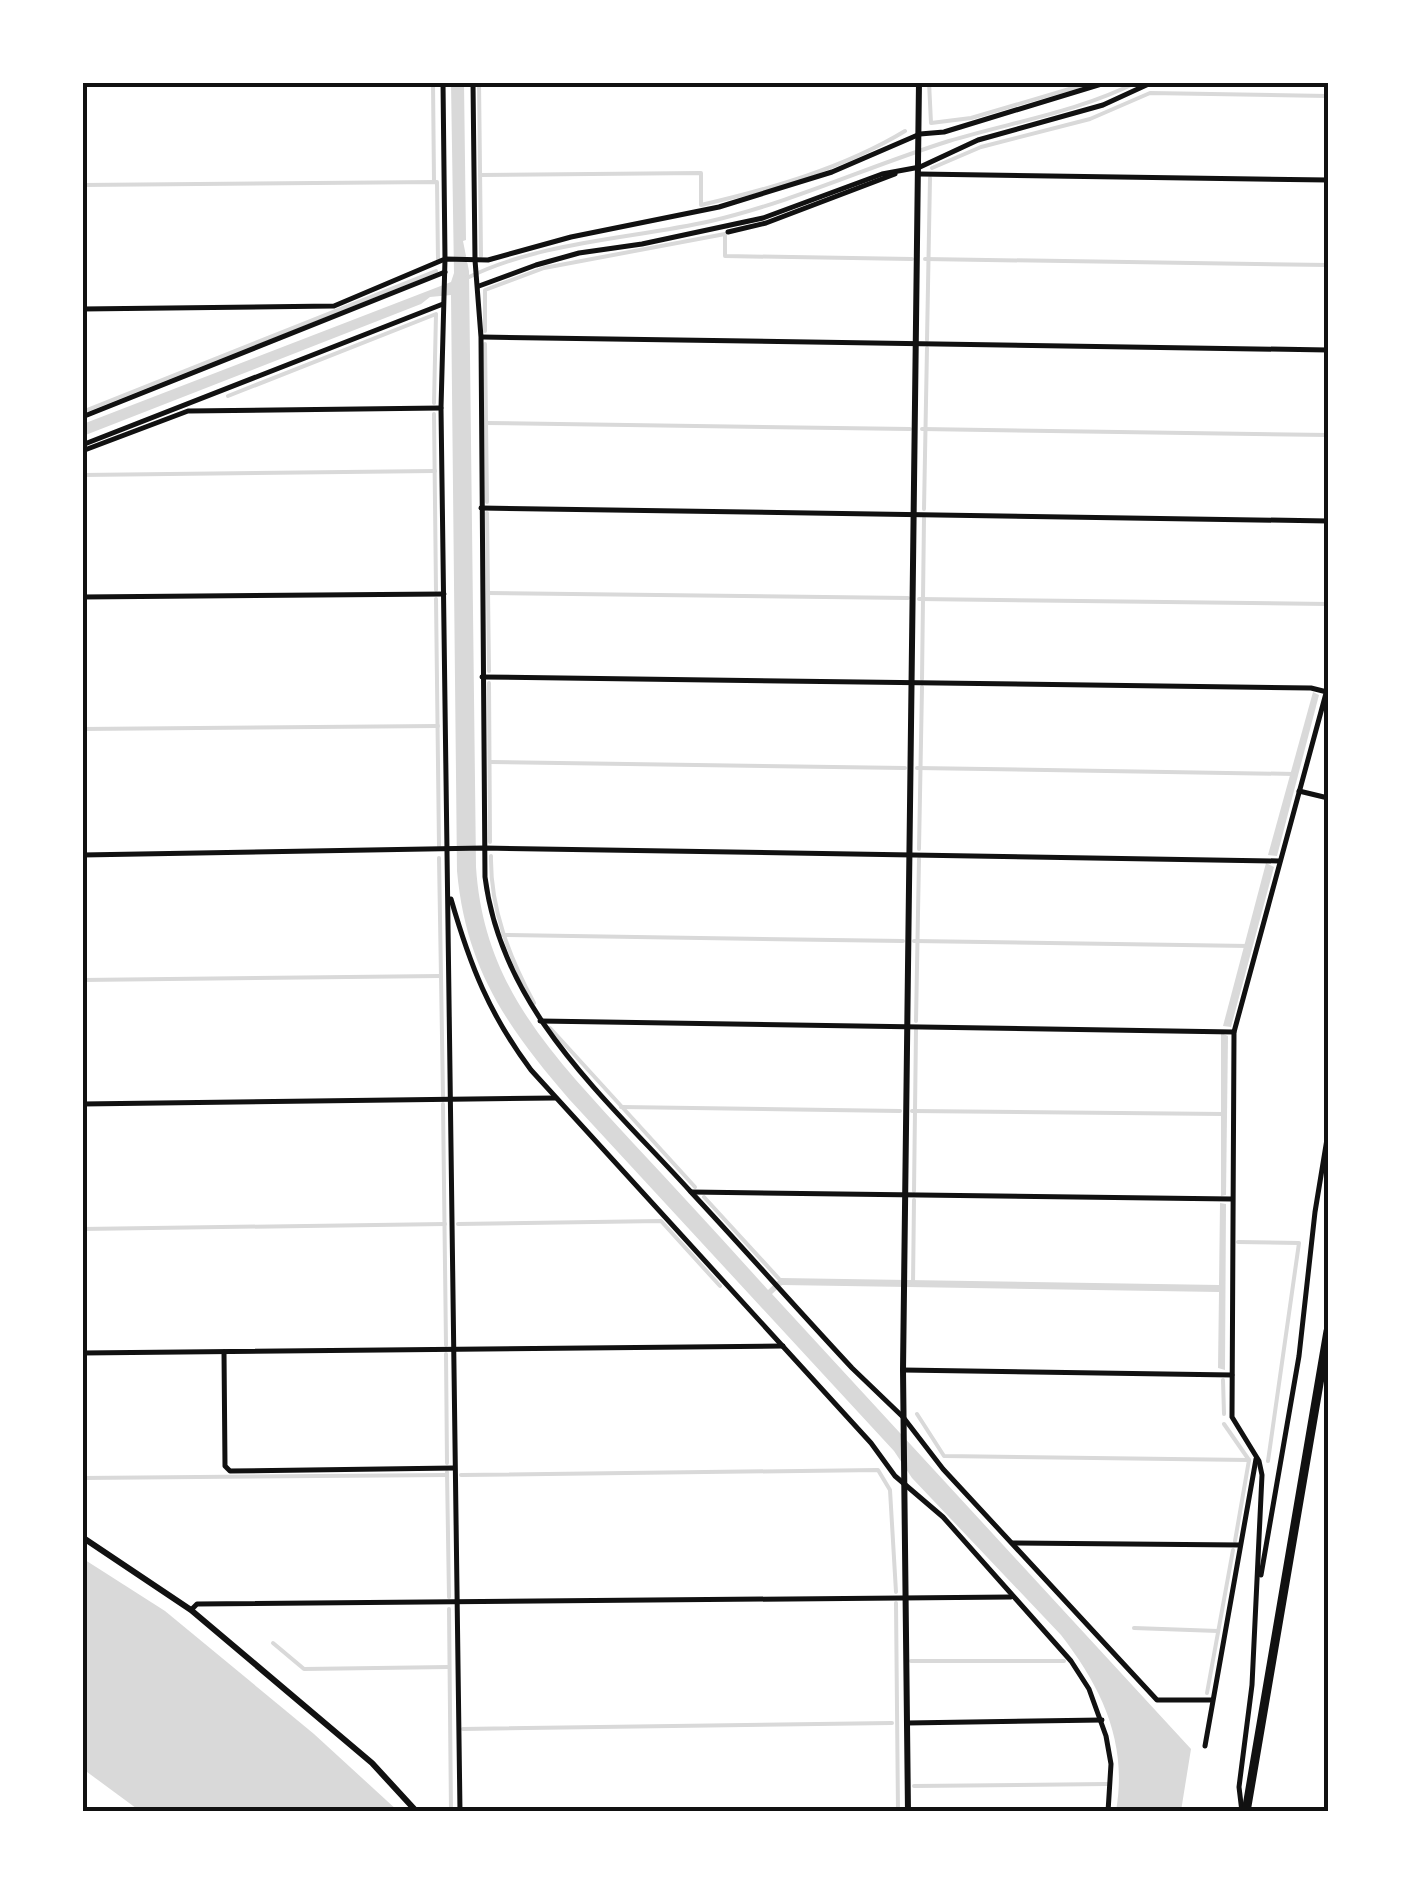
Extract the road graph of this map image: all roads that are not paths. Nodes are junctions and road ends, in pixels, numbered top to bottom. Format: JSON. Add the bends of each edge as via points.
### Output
{"nodes":[{"id":1,"x":443,"y":82,"type":"edge"},
{"id":2,"x":472,"y":82,"type":"edge"},
{"id":3,"x":919,"y":82,"type":"edge"},
{"id":4,"x":1108,"y":82,"type":"edge"},
{"id":5,"x":1152,"y":82,"type":"edge"},
{"id":6,"x":920,"y":136,"type":"junction"},
{"id":7,"x":920,"y":168,"type":"junction"},
{"id":8,"x":902,"y":170,"type":"junction"},
{"id":9,"x":1328,"y":180,"type":"edge"},
{"id":10,"x":728,"y":232,"type":"dead end"},
{"id":11,"x":448,"y":260,"type":"junction"},
{"id":12,"x":474,"y":262,"type":"junction"},
{"id":13,"x":444,"y":274,"type":"junction"},
{"id":14,"x":478,"y":283,"type":"junction"},
{"id":15,"x":443,"y":301,"type":"junction"},
{"id":16,"x":82,"y":309,"type":"edge"},
{"id":17,"x":481,"y":337,"type":"junction"},
{"id":18,"x":918,"y":344,"type":"junction"},
{"id":19,"x":1328,"y":350,"type":"edge"},
{"id":20,"x":441,"y":408,"type":"junction"},
{"id":21,"x":82,"y":417,"type":"edge"},
{"id":22,"x":82,"y":448,"type":"edge"},
{"id":23,"x":480,"y":508,"type":"junction"},
{"id":24,"x":915,"y":514,"type":"junction"},
{"id":25,"x":1328,"y":521,"type":"edge"},
{"id":26,"x":444,"y":594,"type":"junction"},
{"id":27,"x":82,"y":597,"type":"edge"},
{"id":28,"x":482,"y":677,"type":"junction"},
{"id":29,"x":912,"y":683,"type":"junction"},
{"id":30,"x":1328,"y":689,"type":"edge"},
{"id":31,"x":1299,"y":791,"type":"junction"},
{"id":32,"x":1328,"y":798,"type":"edge"},
{"id":33,"x":482,"y":848,"type":"junction"},
{"id":34,"x":449,"y":850,"type":"junction"},
{"id":35,"x":910,"y":854,"type":"junction"},
{"id":36,"x":82,"y":855,"type":"edge"},
{"id":37,"x":1279,"y":861,"type":"junction"},
{"id":38,"x":449,"y":893,"type":"junction"},
{"id":39,"x":540,"y":1021,"type":"junction"},
{"id":40,"x":908,"y":1026,"type":"junction"},
{"id":41,"x":1234,"y":1032,"type":"junction"},
{"id":42,"x":555,"y":1098,"type":"junction"},
{"id":43,"x":450,"y":1100,"type":"junction"},
{"id":44,"x":82,"y":1104,"type":"edge"},
{"id":45,"x":1328,"y":1133,"type":"edge"},
{"id":46,"x":692,"y":1192,"type":"junction"},
{"id":47,"x":905,"y":1195,"type":"junction"},
{"id":48,"x":1232,"y":1200,"type":"junction"},
{"id":49,"x":1328,"y":1331,"type":"edge"},
{"id":50,"x":783,"y":1346,"type":"junction"},
{"id":51,"x":454,"y":1349,"type":"junction"},
{"id":52,"x":224,"y":1352,"type":"junction"},
{"id":53,"x":82,"y":1353,"type":"edge"},
{"id":54,"x":903,"y":1370,"type":"junction"},
{"id":55,"x":1232,"y":1375,"type":"junction"},
{"id":56,"x":903,"y":1420,"type":"junction"},
{"id":57,"x":1256,"y":1456,"type":"junction"},
{"id":58,"x":454,"y":1468,"type":"junction"},
{"id":59,"x":904,"y":1483,"type":"junction"},
{"id":60,"x":82,"y":1537,"type":"edge"},
{"id":61,"x":1011,"y":1543,"type":"junction"},
{"id":62,"x":1240,"y":1546,"type":"junction"},
{"id":63,"x":1258,"y":1592,"type":"junction"},
{"id":64,"x":1012,"y":1597,"type":"junction"},
{"id":65,"x":904,"y":1598,"type":"junction"},
{"id":66,"x":458,"y":1602,"type":"junction"},
{"id":67,"x":191,"y":1610,"type":"junction"},
{"id":68,"x":1211,"y":1700,"type":"junction"},
{"id":69,"x":1102,"y":1720,"type":"junction"},
{"id":70,"x":907,"y":1723,"type":"junction"},
{"id":71,"x":1205,"y":1746,"type":"dead end"},
{"id":72,"x":418,"y":1812,"type":"edge"},
{"id":73,"x":460,"y":1812,"type":"edge"},
{"id":74,"x":908,"y":1812,"type":"edge"},
{"id":75,"x":1108,"y":1812,"type":"edge"},
{"id":76,"x":1244,"y":1812,"type":"edge"}],
"edges":[{"from":1,"to":11,"type":"street"},
{"from":2,"to":12,"type":"street"},
{"from":3,"to":6,"type":"street"},
{"from":4,"to":6,"type":"street"},
{"from":5,"to":7,"type":"street","via":[[1103,105],[978,140]]},
{"from":6,"to":7,"type":"street"},
{"from":6,"to":12,"type":"street","via":[[764,195]]},
{"from":7,"to":8,"type":"street"},
{"from":7,"to":9,"type":"street"},
{"from":7,"to":18,"type":"street"},
{"from":8,"to":10,"type":"street"},
{"from":8,"to":14,"type":"street","via":[[764,218],[579,253]]},
{"from":11,"to":12,"type":"street"},
{"from":11,"to":13,"type":"street"},
{"from":11,"to":16,"type":"street","via":[[334,306]]},
{"from":12,"to":14,"type":"street"},
{"from":13,"to":15,"type":"street"},
{"from":13,"to":21,"type":"street"},
{"from":14,"to":17,"type":"street"},
{"from":15,"to":20,"type":"street"},
{"from":15,"to":22,"type":"street"},
{"from":17,"to":18,"type":"street"},
{"from":17,"to":23,"type":"street"},
{"from":18,"to":19,"type":"street"},
{"from":18,"to":24,"type":"street"},
{"from":20,"to":22,"type":"street","via":[[188,411]]},
{"from":20,"to":26,"type":"street"},
{"from":23,"to":24,"type":"street"},
{"from":23,"to":28,"type":"street"},
{"from":24,"to":25,"type":"street"},
{"from":24,"to":29,"type":"street"},
{"from":26,"to":27,"type":"street"},
{"from":26,"to":34,"type":"street"},
{"from":28,"to":29,"type":"street"},
{"from":28,"to":33,"type":"street"},
{"from":29,"to":30,"type":"street"},
{"from":29,"to":35,"type":"street"},
{"from":30,"to":31,"type":"street"},
{"from":31,"to":32,"type":"street"},
{"from":31,"to":37,"type":"street"},
{"from":33,"to":34,"type":"street"},
{"from":33,"to":35,"type":"street"},
{"from":33,"to":39,"type":"street","via":[[495,931]]},
{"from":34,"to":36,"type":"street"},
{"from":34,"to":38,"type":"street"},
{"from":35,"to":37,"type":"street"},
{"from":35,"to":40,"type":"street"},
{"from":37,"to":41,"type":"street"},
{"from":38,"to":42,"type":"street","via":[[469,962],[496,1020]]},
{"from":38,"to":43,"type":"street"},
{"from":39,"to":40,"type":"street"},
{"from":39,"to":46,"type":"street"},
{"from":40,"to":41,"type":"street"},
{"from":40,"to":47,"type":"street"},
{"from":41,"to":48,"type":"street"},
{"from":42,"to":43,"type":"street"},
{"from":42,"to":50,"type":"street"},
{"from":43,"to":44,"type":"street"},
{"from":43,"to":51,"type":"street"},
{"from":45,"to":63,"type":"street"},
{"from":46,"to":47,"type":"street"},
{"from":46,"to":56,"type":"street"},
{"from":47,"to":48,"type":"street"},
{"from":47,"to":54,"type":"street"},
{"from":48,"to":55,"type":"street"},
{"from":49,"to":76,"type":"main road"},
{"from":50,"to":51,"type":"street"},
{"from":50,"to":59,"type":"street"},
{"from":51,"to":52,"type":"street"},
{"from":51,"to":58,"type":"street"},
{"from":52,"to":53,"type":"street"},
{"from":52,"to":58,"type":"street","via":[[224,1466],[230,1471]]},
{"from":54,"to":55,"type":"street"},
{"from":54,"to":56,"type":"street"},
{"from":55,"to":57,"type":"street","via":[[1234,1426]]},
{"from":56,"to":59,"type":"street"},
{"from":56,"to":61,"type":"street"},
{"from":57,"to":62,"type":"street"},
{"from":57,"to":63,"type":"street","via":[[1262,1476]]},
{"from":58,"to":66,"type":"street"},
{"from":59,"to":64,"type":"street"},
{"from":59,"to":65,"type":"street"},
{"from":60,"to":67,"type":"street"},
{"from":61,"to":62,"type":"street"},
{"from":61,"to":68,"type":"street","via":[[1157,1700]]},
{"from":62,"to":68,"type":"street"},
{"from":63,"to":76,"type":"street","via":[[1239,1787]]},
{"from":64,"to":65,"type":"street"},
{"from":64,"to":69,"type":"street","via":[[1072,1660]]},
{"from":65,"to":66,"type":"street"},
{"from":65,"to":70,"type":"street"},
{"from":66,"to":67,"type":"street","via":[[196,1604]]},
{"from":66,"to":73,"type":"street"},
{"from":67,"to":72,"type":"street","via":[[372,1763]]},
{"from":68,"to":71,"type":"street"},
{"from":69,"to":70,"type":"street"},
{"from":69,"to":75,"type":"street","via":[[1111,1764]]},
{"from":70,"to":74,"type":"street"}]}
